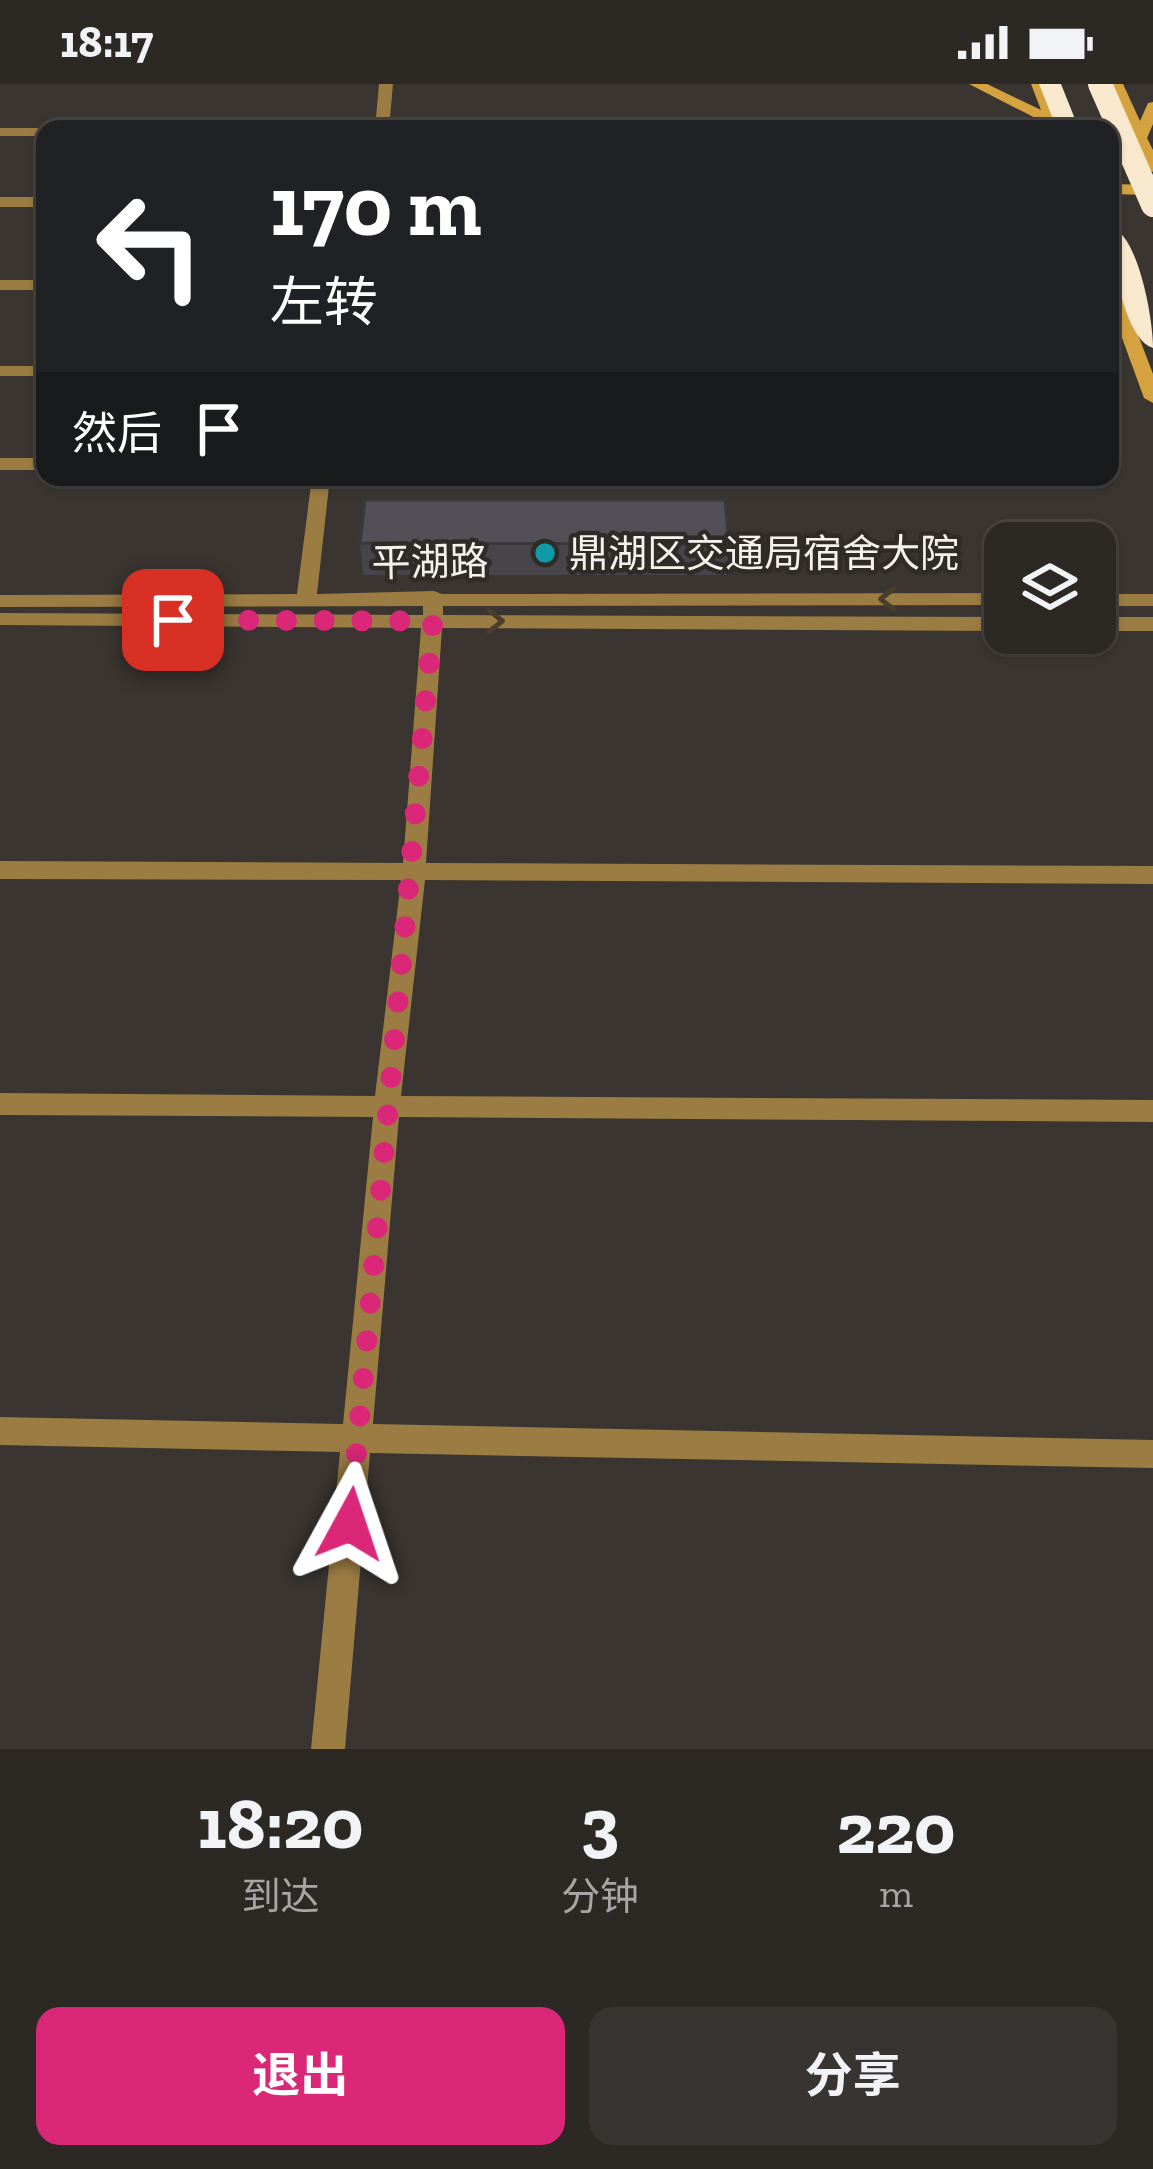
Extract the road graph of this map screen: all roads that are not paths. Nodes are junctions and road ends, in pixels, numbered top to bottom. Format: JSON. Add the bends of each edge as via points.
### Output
{"nodes":[{"id":1,"x":386,"y":84,"type":"edge"},
{"id":2,"x":976,"y":84,"type":"edge"},
{"id":3,"x":1038,"y":84,"type":"edge"},
{"id":4,"x":1050,"y":84,"type":"edge"},
{"id":5,"x":1100,"y":84,"type":"edge"},
{"id":6,"x":1116,"y":84,"type":"edge"},
{"id":7,"x":1153,"y":106,"type":"edge"},
{"id":8,"x":383,"y":120,"type":"edge"},
{"id":9,"x":1047,"y":120,"type":"edge"},
{"id":10,"x":1056,"y":120,"type":"edge"},
{"id":11,"x":1058,"y":120,"type":"edge"},
{"id":12,"x":1116,"y":120,"type":"edge"},
{"id":13,"x":1119,"y":127,"type":"edge"},
{"id":14,"x":0,"y":132,"type":"edge"},
{"id":15,"x":36,"y":132,"type":"edge"},
{"id":16,"x":1140,"y":138,"type":"junction"},
{"id":17,"x":1153,"y":167,"type":"edge"},
{"id":18,"x":1119,"y":190,"type":"edge"},
{"id":19,"x":1153,"y":190,"type":"edge"},
{"id":20,"x":0,"y":202,"type":"edge"},
{"id":21,"x":36,"y":202,"type":"edge"},
{"id":22,"x":1153,"y":205,"type":"edge"},
{"id":23,"x":1119,"y":255,"type":"edge"},
{"id":24,"x":0,"y":285,"type":"edge"},
{"id":25,"x":36,"y":285,"type":"edge"},
{"id":26,"x":1119,"y":306,"type":"edge"},
{"id":27,"x":1153,"y":340,"type":"edge"},
{"id":28,"x":0,"y":371,"type":"edge"},
{"id":29,"x":36,"y":371,"type":"edge"},
{"id":30,"x":1153,"y":398,"type":"edge"},
{"id":31,"x":0,"y":464,"type":"edge"},
{"id":32,"x":36,"y":464,"type":"edge"},
{"id":33,"x":320,"y":486,"type":"edge"},
{"id":34,"x":984,"y":599,"type":"edge"},
{"id":35,"x":306,"y":600,"type":"junction"},
{"id":36,"x":1116,"y":600,"type":"edge"},
{"id":37,"x":1153,"y":600,"type":"edge"},
{"id":38,"x":0,"y":601,"type":"edge"},
{"id":39,"x":433,"y":609,"type":"junction"},
{"id":40,"x":0,"y":620,"type":"edge"},
{"id":41,"x":984,"y":623,"type":"edge"},
{"id":42,"x":1116,"y":624,"type":"edge"},
{"id":43,"x":1153,"y":624,"type":"edge"},
{"id":44,"x":0,"y":870,"type":"edge"},
{"id":45,"x":414,"y":871,"type":"junction"},
{"id":46,"x":1153,"y":875,"type":"edge"},
{"id":47,"x":387,"y":1104,"type":"junction"},
{"id":48,"x":0,"y":1105,"type":"edge"},
{"id":49,"x":1153,"y":1111,"type":"edge"},
{"id":50,"x":0,"y":1431,"type":"edge"},
{"id":51,"x":359,"y":1434,"type":"junction"},
{"id":52,"x":1153,"y":1454,"type":"edge"},
{"id":53,"x":328,"y":1749,"type":"edge"}],
"edges":[{"from":1,"to":8,"type":"street"},
{"from":2,"to":9,"type":"main road"},
{"from":3,"to":10,"type":"main road"},
{"from":4,"to":11,"type":"highway"},
{"from":5,"to":12,"type":"highway","bridge":true},
{"from":6,"to":16,"type":"main road"},
{"from":7,"to":16,"type":"main road"},
{"from":13,"to":22,"type":"highway","bridge":true},
{"from":14,"to":15,"type":"street"},
{"from":16,"to":17,"type":"main road"},
{"from":18,"to":19,"type":"main road"},
{"from":20,"to":21,"type":"street"},
{"from":23,"to":27,"type":"highway"},
{"from":24,"to":25,"type":"street"},
{"from":26,"to":30,"type":"main road"},
{"from":28,"to":29,"type":"street"},
{"from":31,"to":32,"type":"street"},
{"from":33,"to":35,"type":"street"},
{"from":34,"to":39,"type":"street","name":"平湖路","one_way":true},
{"from":35,"to":38,"type":"street","name":"平湖路"},
{"from":35,"to":39,"type":"street","name":"平湖路"},
{"from":36,"to":37,"type":"street"},
{"from":39,"to":40,"type":"street"},
{"from":39,"to":41,"type":"street","one_way":true},
{"from":39,"to":45,"type":"street"},
{"from":42,"to":43,"type":"street"},
{"from":44,"to":45,"type":"street"},
{"from":45,"to":46,"type":"street"},
{"from":45,"to":47,"type":"street"},
{"from":47,"to":48,"type":"street"},
{"from":47,"to":49,"type":"street"},
{"from":47,"to":51,"type":"street"},
{"from":50,"to":51,"type":"street"},
{"from":51,"to":52,"type":"street"},
{"from":51,"to":53,"type":"street"}]}
